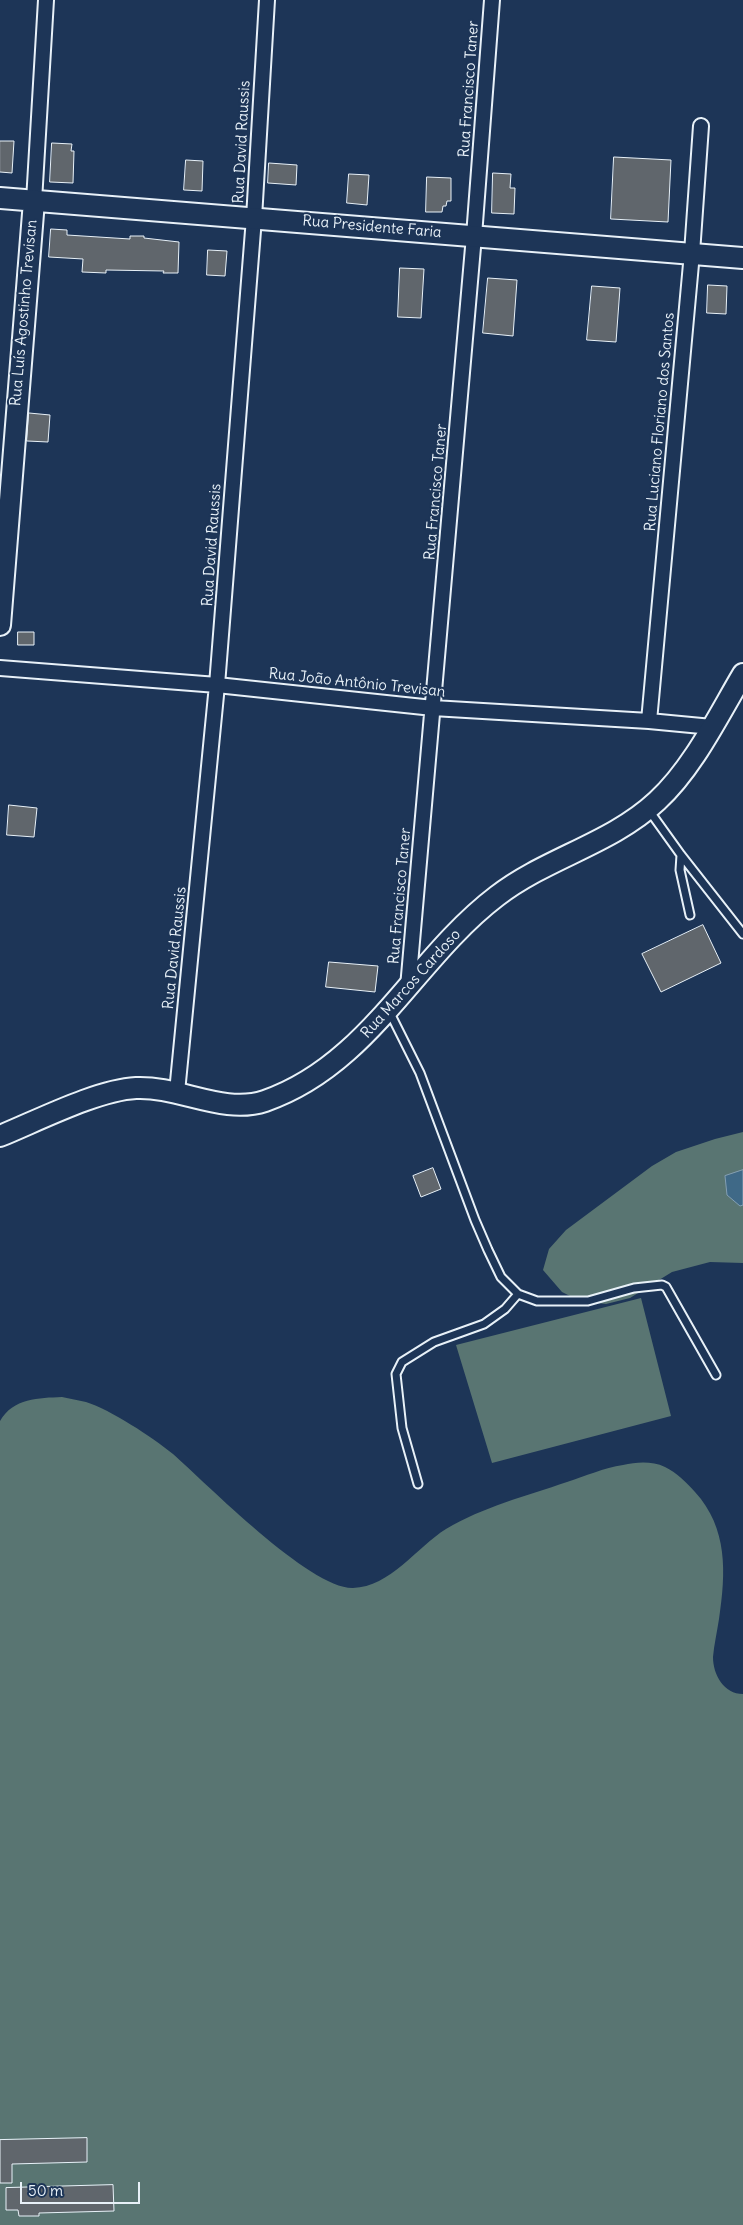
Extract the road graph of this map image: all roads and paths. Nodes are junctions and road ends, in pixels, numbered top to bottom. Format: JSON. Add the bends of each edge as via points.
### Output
{"nodes":[{"id":1,"x":46,"y":0,"type":"edge"},
{"id":2,"x":267,"y":0,"type":"edge"},
{"id":3,"x":492,"y":0,"type":"edge"},
{"id":4,"x":700,"y":126,"type":"dead end"},
{"id":5,"x":0,"y":198,"type":"edge"},
{"id":6,"x":34,"y":201,"type":"junction"},
{"id":7,"x":254,"y":218,"type":"junction"},
{"id":8,"x":474,"y":236,"type":"junction"},
{"id":9,"x":692,"y":253,"type":"junction"},
{"id":10,"x":743,"y":258,"type":"edge"},
{"id":11,"x":0,"y":626,"type":"edge"},
{"id":12,"x":0,"y":668,"type":"edge"},
{"id":13,"x":743,"y":674,"type":"edge"},
{"id":14,"x":217,"y":685,"type":"junction"},
{"id":15,"x":433,"y":708,"type":"junction"},
{"id":16,"x":649,"y":720,"type":"junction"},
{"id":17,"x":712,"y":727,"type":"junction"},
{"id":18,"x":648,"y":809,"type":"junction"},
{"id":19,"x":680,"y":855,"type":"junction"},
{"id":20,"x":690,"y":915,"type":"dead end"},
{"id":21,"x":743,"y":934,"type":"edge"},
{"id":22,"x":408,"y":987,"type":"junction"},
{"id":23,"x":389,"y":1011,"type":"junction"},
{"id":24,"x":177,"y":1092,"type":"junction"},
{"id":25,"x":0,"y":1136,"type":"edge"},
{"id":26,"x":518,"y":1294,"type":"junction"},
{"id":27,"x":716,"y":1375,"type":"dead end"},
{"id":28,"x":418,"y":1484,"type":"dead end"}],
"edges":[{"from":1,"to":6,"type":"street","name":"Rua Luís Agostinho Trevisan"},
{"from":2,"to":7,"type":"street","name":"Rua David Raussis"},
{"from":3,"to":8,"type":"street","name":"Rua Francisco Taner"},
{"from":4,"to":9,"type":"street","name":"Rua Luciano Floriano dos Santos"},
{"from":5,"to":6,"type":"street","name":"Rua Presidente Faria"},
{"from":6,"to":7,"type":"street","name":"Rua Presidente Faria"},
{"from":6,"to":11,"type":"street","name":"Rua Luís Agostinho Trevisan"},
{"from":7,"to":8,"type":"street","name":"Rua Presidente Faria"},
{"from":7,"to":14,"type":"street","name":"Rua David Raussis"},
{"from":8,"to":9,"type":"street","name":"Rua Presidente Faria"},
{"from":8,"to":15,"type":"street","name":"Rua Francisco Taner"},
{"from":9,"to":10,"type":"street","name":"Rua Presidente Faria"},
{"from":9,"to":16,"type":"street","name":"Rua Luciano Floriano dos Santos"},
{"from":12,"to":14,"type":"street","name":"Rua João Antônio Trevisan"},
{"from":13,"to":17,"type":"street","name":"Rua Marcos Cardoso"},
{"from":14,"to":15,"type":"street","name":"Rua João Antônio Trevisan"},
{"from":14,"to":24,"type":"street","name":"Rua David Raussis"},
{"from":15,"to":16,"type":"street","name":"Rua João Antônio Trevisan"},
{"from":15,"to":22,"type":"street","name":"Rua Francisco Taner"},
{"from":16,"to":17,"type":"street","name":"Rua João Antônio Trevisan"},
{"from":17,"to":18,"type":"street","name":"Rua Marcos Cardoso","via":[[679,777]]},
{"from":18,"to":19,"type":"lane"},
{"from":18,"to":22,"type":"street","name":"Rua Marcos Cardoso","via":[[635,820],[508,888],[481,908]]},
{"from":19,"to":20,"type":"lane"},
{"from":19,"to":21,"type":"lane"},
{"from":22,"to":23,"type":"street","name":"Rua Marcos Cardoso"},
{"from":23,"to":24,"type":"street","name":"Rua Marcos Cardoso","via":[[324,1071],[268,1100],[234,1104]]},
{"from":23,"to":26,"type":"lane","via":[[420,1074],[488,1250],[501,1276]]},
{"from":24,"to":25,"type":"street","name":"Rua Marcos Cardoso","via":[[145,1088],[123,1090]]},
{"from":26,"to":27,"type":"lane","via":[[537,1302],[588,1301],[634,1288],[662,1285]]},
{"from":26,"to":28,"type":"lane","via":[[505,1309],[484,1324],[434,1342],[402,1362],[396,1374],[402,1428]]}]}
